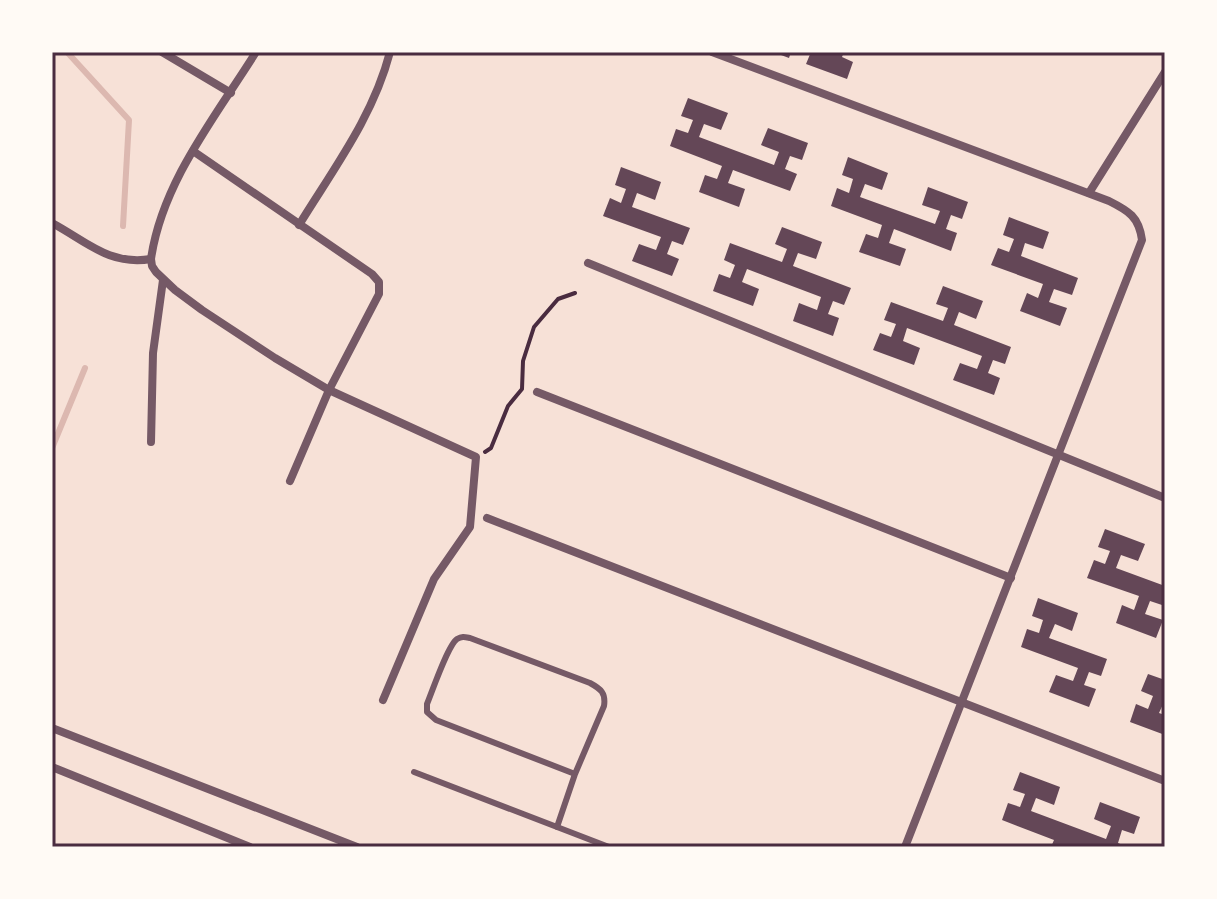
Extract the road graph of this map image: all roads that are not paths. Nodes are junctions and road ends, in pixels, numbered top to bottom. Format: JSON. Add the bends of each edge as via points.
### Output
{"nodes":[{"id":1,"x":162,"y":52,"type":"edge"},
{"id":2,"x":256,"y":52,"type":"edge"},
{"id":3,"x":390,"y":52,"type":"edge"},
{"id":4,"x":712,"y":52,"type":"edge"},
{"id":5,"x":1165,"y":72,"type":"edge"},
{"id":6,"x":231,"y":93,"type":"junction"},
{"id":7,"x":193,"y":151,"type":"junction"},
{"id":8,"x":1089,"y":193,"type":"junction"},
{"id":9,"x":52,"y":223,"type":"edge"},
{"id":10,"x":299,"y":225,"type":"junction"},
{"id":11,"x":151,"y":259,"type":"junction"},
{"id":12,"x":588,"y":263,"type":"dead end"},
{"id":13,"x":163,"y":280,"type":"junction"},
{"id":14,"x":329,"y":390,"type":"junction"},
{"id":15,"x":537,"y":392,"type":"dead end"},
{"id":16,"x":151,"y":442,"type":"dead end"},
{"id":17,"x":1057,"y":454,"type":"junction"},
{"id":18,"x":290,"y":481,"type":"dead end"},
{"id":19,"x":1165,"y":498,"type":"edge"},
{"id":20,"x":487,"y":518,"type":"dead end"},
{"id":21,"x":1011,"y":578,"type":"junction"},
{"id":22,"x":383,"y":700,"type":"dead end"},
{"id":23,"x":962,"y":702,"type":"junction"},
{"id":24,"x":52,"y":728,"type":"edge"},
{"id":25,"x":52,"y":767,"type":"edge"},
{"id":26,"x":414,"y":772,"type":"dead end"},
{"id":27,"x":575,"y":774,"type":"junction"},
{"id":28,"x":1165,"y":781,"type":"edge"},
{"id":29,"x":557,"y":827,"type":"junction"},
{"id":30,"x":330,"y":842,"type":"edge"},
{"id":31,"x":250,"y":847,"type":"edge"},
{"id":32,"x":357,"y":847,"type":"edge"},
{"id":33,"x":609,"y":847,"type":"edge"},
{"id":34,"x":905,"y":847,"type":"edge"}],
"edges":[{"from":1,"to":6,"type":"street"},
{"from":2,"to":6,"type":"street"},
{"from":3,"to":10,"type":"street","via":[[368,115]]},
{"from":4,"to":8,"type":"street"},
{"from":5,"to":8,"type":"street"},
{"from":6,"to":7,"type":"street"},
{"from":7,"to":10,"type":"street"},
{"from":7,"to":11,"type":"street","via":[[168,200]]},
{"from":8,"to":17,"type":"street","via":[[1126,209],[1140,227],[1142,240]]},
{"from":9,"to":11,"type":"street","via":[[111,256]]},
{"from":10,"to":14,"type":"street","via":[[379,282],[379,294]]},
{"from":11,"to":13,"type":"street"},
{"from":12,"to":17,"type":"street"},
{"from":13,"to":14,"type":"street"},
{"from":13,"to":16,"type":"street","via":[[153,353]]},
{"from":14,"to":18,"type":"street"},
{"from":14,"to":22,"type":"street","via":[[476,457],[470,527],[434,579]]},
{"from":15,"to":21,"type":"street"},
{"from":17,"to":19,"type":"street"},
{"from":17,"to":21,"type":"street"},
{"from":20,"to":23,"type":"street"},
{"from":21,"to":23,"type":"street"},
{"from":23,"to":28,"type":"street"},
{"from":23,"to":34,"type":"street"},
{"from":24,"to":30,"type":"street"},
{"from":25,"to":31,"type":"street"},
{"from":26,"to":29,"type":"lane"},
{"from":27,"to":27,"type":"lane","via":[[604,706],[601,689],[470,638],[457,639],[427,704],[431,717]]},
{"from":27,"to":29,"type":"lane"},
{"from":29,"to":33,"type":"lane"},
{"from":30,"to":32,"type":"street"}]}
